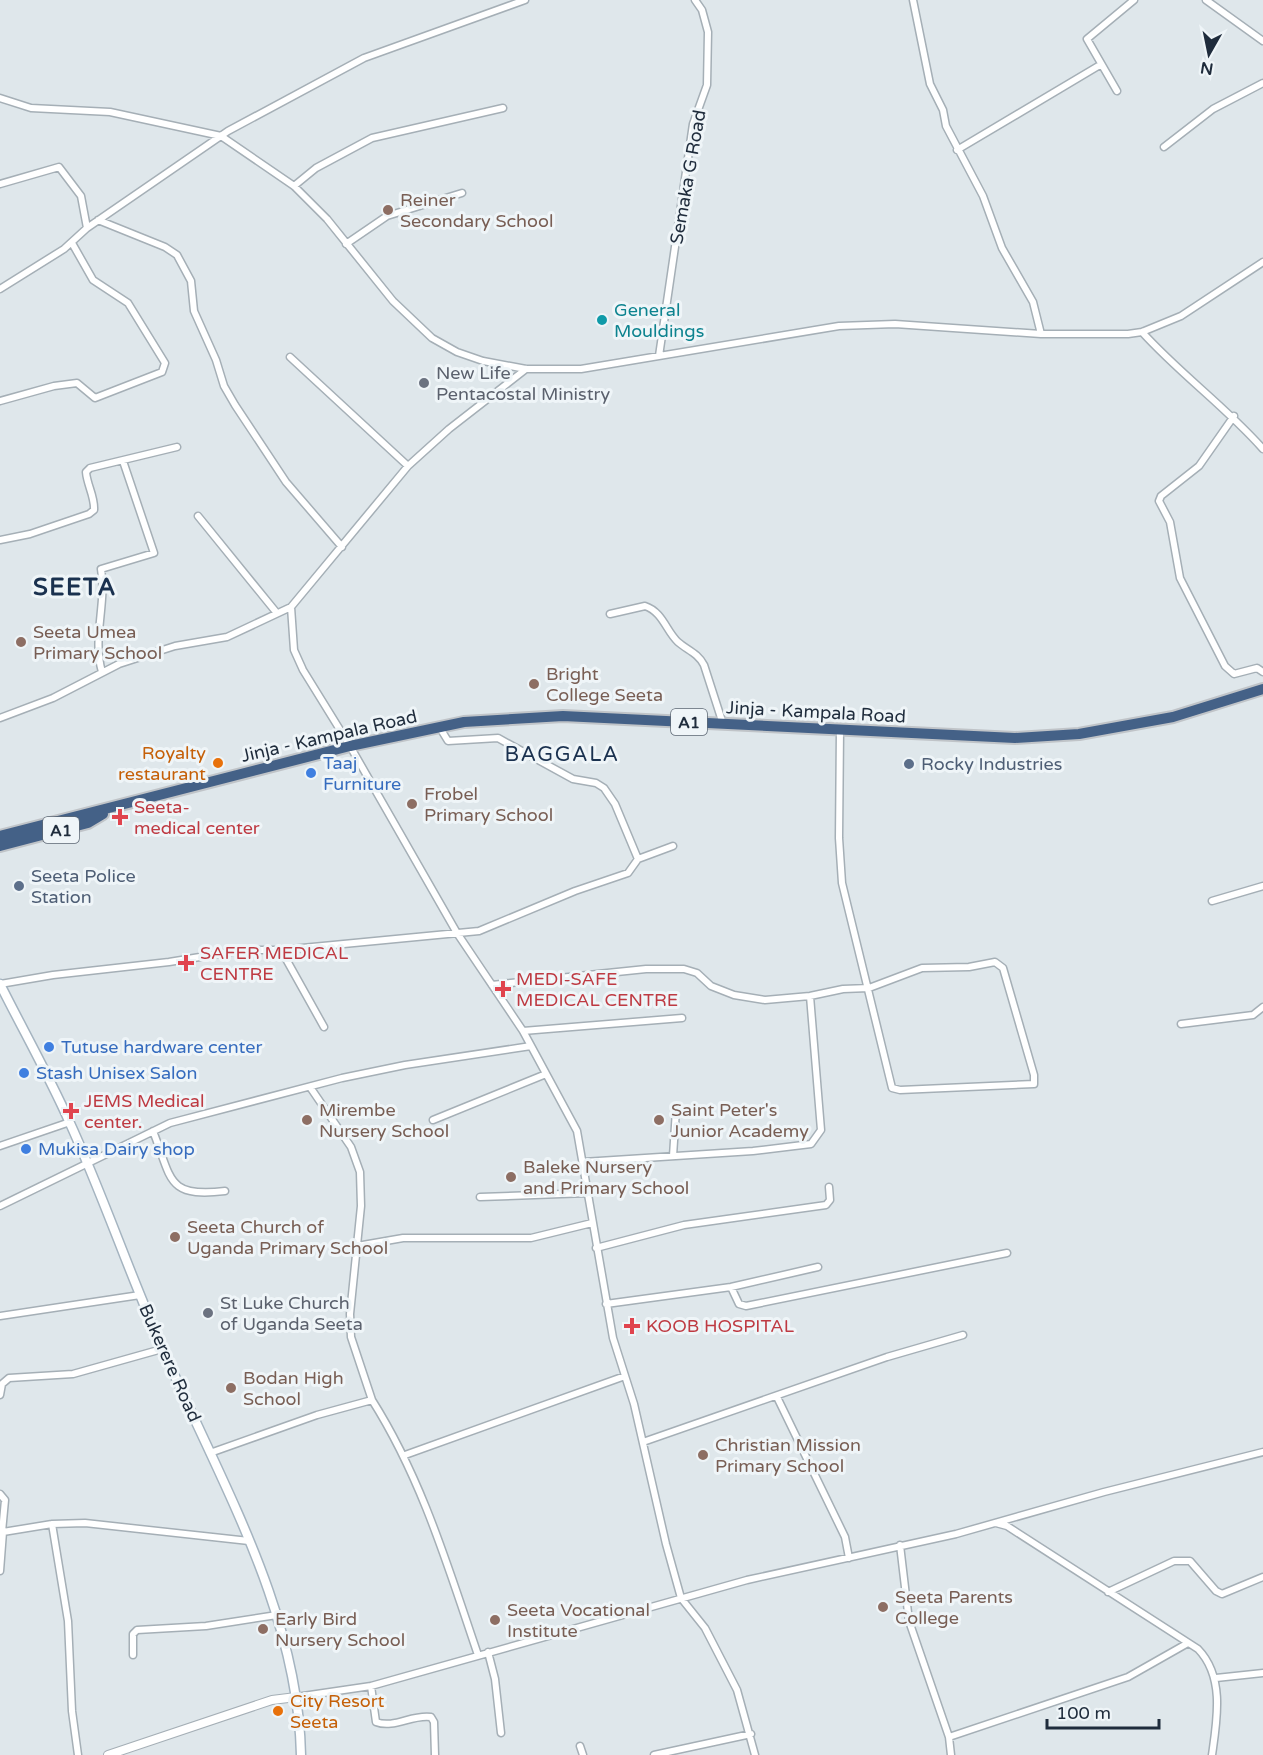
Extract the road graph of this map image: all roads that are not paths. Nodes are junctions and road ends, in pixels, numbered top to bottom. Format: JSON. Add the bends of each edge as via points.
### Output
{"nodes":[{"id":1,"x":525,"y":0,"type":"edge"},
{"id":2,"x":695,"y":0,"type":"edge"},
{"id":3,"x":913,"y":0,"type":"edge"},
{"id":4,"x":1134,"y":0,"type":"edge"},
{"id":5,"x":1206,"y":0,"type":"edge"},
{"id":6,"x":1263,"y":41,"type":"edge"},
{"id":7,"x":1100,"y":65,"type":"junction"},
{"id":8,"x":1263,"y":83,"type":"edge"},
{"id":9,"x":1117,"y":91,"type":"dead end"},
{"id":10,"x":0,"y":98,"type":"edge"},
{"id":11,"x":503,"y":108,"type":"dead end"},
{"id":12,"x":221,"y":136,"type":"junction"},
{"id":13,"x":1164,"y":147,"type":"dead end"},
{"id":14,"x":957,"y":150,"type":"junction"},
{"id":15,"x":0,"y":184,"type":"edge"},
{"id":16,"x":294,"y":186,"type":"junction"},
{"id":17,"x":462,"y":193,"type":"dead end"},
{"id":18,"x":98,"y":220,"type":"junction"},
{"id":19,"x":87,"y":228,"type":"junction"},
{"id":20,"x":72,"y":243,"type":"junction"},
{"id":21,"x":345,"y":244,"type":"junction"},
{"id":22,"x":1263,"y":262,"type":"edge"},
{"id":23,"x":0,"y":289,"type":"edge"},
{"id":24,"x":1142,"y":332,"type":"junction"},
{"id":25,"x":1041,"y":334,"type":"junction"},
{"id":26,"x":658,"y":356,"type":"junction"},
{"id":27,"x":290,"y":357,"type":"dead end"},
{"id":28,"x":526,"y":369,"type":"junction"},
{"id":29,"x":0,"y":401,"type":"edge"},
{"id":30,"x":1234,"y":416,"type":"junction"},
{"id":31,"x":177,"y":447,"type":"dead end"},
{"id":32,"x":1263,"y":449,"type":"edge"},
{"id":33,"x":123,"y":461,"type":"junction"},
{"id":34,"x":408,"y":466,"type":"junction"},
{"id":35,"x":198,"y":516,"type":"dead end"},
{"id":36,"x":0,"y":540,"type":"edge"},
{"id":37,"x":342,"y":547,"type":"junction"},
{"id":38,"x":291,"y":606,"type":"junction"},
{"id":39,"x":276,"y":612,"type":"junction"},
{"id":40,"x":610,"y":614,"type":"dead end"},
{"id":41,"x":102,"y":672,"type":"junction"},
{"id":42,"x":1263,"y":672,"type":"edge"},
{"id":43,"x":1263,"y":689,"type":"edge"},
{"id":44,"x":0,"y":718,"type":"edge"},
{"id":45,"x":723,"y":725,"type":"junction"},
{"id":46,"x":440,"y":728,"type":"junction"},
{"id":47,"x":840,"y":730,"type":"junction"},
{"id":48,"x":350,"y":746,"type":"junction"},
{"id":49,"x":119,"y":805,"type":"junction"},
{"id":50,"x":0,"y":836,"type":"edge"},
{"id":51,"x":0,"y":846,"type":"edge"},
{"id":52,"x":673,"y":846,"type":"dead end"},
{"id":53,"x":639,"y":859,"type":"junction"},
{"id":54,"x":1263,"y":886,"type":"edge"},
{"id":55,"x":1212,"y":901,"type":"dead end"},
{"id":56,"x":457,"y":933,"type":"junction"},
{"id":57,"x":281,"y":950,"type":"junction"},
{"id":58,"x":0,"y":984,"type":"edge"},
{"id":59,"x":492,"y":985,"type":"junction"},
{"id":60,"x":869,"y":988,"type":"junction"},
{"id":61,"x":810,"y":996,"type":"junction"},
{"id":62,"x":1263,"y":1007,"type":"edge"},
{"id":63,"x":682,"y":1018,"type":"dead end"},
{"id":64,"x":1181,"y":1024,"type":"dead end"},
{"id":65,"x":324,"y":1027,"type":"dead end"},
{"id":66,"x":523,"y":1032,"type":"junction"},
{"id":67,"x":531,"y":1046,"type":"junction"},
{"id":68,"x":546,"y":1074,"type":"junction"},
{"id":69,"x":310,"y":1087,"type":"junction"},
{"id":70,"x":676,"y":1110,"type":"dead end"},
{"id":71,"x":433,"y":1120,"type":"dead end"},
{"id":72,"x":70,"y":1122,"type":"junction"},
{"id":73,"x":153,"y":1131,"type":"junction"},
{"id":74,"x":0,"y":1146,"type":"edge"},
{"id":75,"x":673,"y":1156,"type":"junction"},
{"id":76,"x":583,"y":1161,"type":"junction"},
{"id":77,"x":86,"y":1164,"type":"junction"},
{"id":78,"x":829,"y":1187,"type":"dead end"},
{"id":79,"x":225,"y":1191,"type":"dead end"},
{"id":80,"x":588,"y":1193,"type":"junction"},
{"id":81,"x":480,"y":1197,"type":"dead end"},
{"id":82,"x":0,"y":1206,"type":"edge"},
{"id":83,"x":592,"y":1223,"type":"junction"},
{"id":84,"x":357,"y":1246,"type":"junction"},
{"id":85,"x":597,"y":1248,"type":"junction"},
{"id":86,"x":1006,"y":1253,"type":"dead end"},
{"id":87,"x":818,"y":1267,"type":"dead end"},
{"id":88,"x":731,"y":1287,"type":"junction"},
{"id":89,"x":140,"y":1295,"type":"junction"},
{"id":90,"x":606,"y":1304,"type":"junction"},
{"id":91,"x":0,"y":1316,"type":"edge"},
{"id":92,"x":963,"y":1335,"type":"dead end"},
{"id":93,"x":162,"y":1349,"type":"junction"},
{"id":94,"x":625,"y":1376,"type":"junction"},
{"id":95,"x":0,"y":1395,"type":"edge"},
{"id":96,"x":777,"y":1397,"type":"junction"},
{"id":97,"x":372,"y":1400,"type":"junction"},
{"id":98,"x":643,"y":1442,"type":"junction"},
{"id":99,"x":1263,"y":1452,"type":"edge"},
{"id":100,"x":210,"y":1453,"type":"junction"},
{"id":101,"x":405,"y":1455,"type":"junction"},
{"id":102,"x":0,"y":1494,"type":"edge"},
{"id":103,"x":994,"y":1522,"type":"junction"},
{"id":104,"x":52,"y":1524,"type":"junction"},
{"id":105,"x":2,"y":1532,"type":"edge"},
{"id":106,"x":249,"y":1541,"type":"junction"},
{"id":107,"x":900,"y":1545,"type":"junction"},
{"id":108,"x":849,"y":1558,"type":"junction"},
{"id":109,"x":0,"y":1571,"type":"edge"},
{"id":110,"x":1263,"y":1577,"type":"edge"},
{"id":111,"x":1108,"y":1592,"type":"junction"},
{"id":112,"x":681,"y":1598,"type":"junction"},
{"id":113,"x":277,"y":1615,"type":"junction"},
{"id":114,"x":1188,"y":1644,"type":"junction"},
{"id":115,"x":488,"y":1652,"type":"junction"},
{"id":116,"x":134,"y":1655,"type":"dead end"},
{"id":117,"x":478,"y":1655,"type":"junction"},
{"id":118,"x":1263,"y":1673,"type":"edge"},
{"id":119,"x":1216,"y":1678,"type":"junction"},
{"id":120,"x":371,"y":1686,"type":"junction"},
{"id":121,"x":296,"y":1697,"type":"junction"},
{"id":122,"x":501,"y":1733,"type":"dead end"},
{"id":123,"x":751,"y":1734,"type":"junction"},
{"id":124,"x":949,"y":1737,"type":"junction"},
{"id":125,"x":580,"y":1746,"type":"dead end"},
{"id":126,"x":78,"y":1755,"type":"edge"},
{"id":127,"x":108,"y":1755,"type":"edge"},
{"id":128,"x":301,"y":1755,"type":"edge"},
{"id":129,"x":435,"y":1755,"type":"edge"},
{"id":130,"x":583,"y":1755,"type":"edge"},
{"id":131,"x":654,"y":1755,"type":"edge"},
{"id":132,"x":755,"y":1755,"type":"edge"},
{"id":133,"x":951,"y":1755,"type":"edge"},
{"id":134,"x":1212,"y":1755,"type":"edge"}],
"edges":[{"from":1,"to":12,"type":"street","via":[[364,58]]},
{"from":2,"to":26,"type":"street","name":"Semaka G Road","via":[[708,32],[709,71],[693,124]]},
{"from":3,"to":14,"type":"street","via":[[930,84]]},
{"from":4,"to":7,"type":"street","via":[[1088,37]]},
{"from":5,"to":6,"type":"street"},
{"from":7,"to":9,"type":"street"},
{"from":7,"to":14,"type":"street"},
{"from":8,"to":13,"type":"street","via":[[1213,109]]},
{"from":10,"to":12,"type":"street","via":[[31,108],[110,112]]},
{"from":11,"to":16,"type":"street","via":[[372,138],[316,168]]},
{"from":12,"to":16,"type":"street"},
{"from":12,"to":18,"type":"street"},
{"from":14,"to":25,"type":"street","via":[[983,196],[1002,248],[1034,302]]},
{"from":15,"to":19,"type":"street","via":[[59,167],[81,196]]},
{"from":16,"to":21,"type":"street"},
{"from":17,"to":21,"type":"street","via":[[387,216]]},
{"from":18,"to":19,"type":"street"},
{"from":18,"to":37,"type":"street","via":[[177,255],[186,268],[194,311],[224,386],[286,482]]},
{"from":19,"to":20,"type":"street"},
{"from":20,"to":23,"type":"street"},
{"from":20,"to":29,"type":"street","via":[[93,280],[128,303],[165,368],[95,398],[77,383]]},
{"from":21,"to":28,"type":"street","via":[[393,301],[432,338],[483,361]]},
{"from":22,"to":24,"type":"street","via":[[1181,316]]},
{"from":24,"to":25,"type":"street","via":[[1104,336]]},
{"from":24,"to":30,"type":"street"},
{"from":25,"to":26,"type":"street","via":[[895,324],[839,326]]},
{"from":26,"to":28,"type":"street","via":[[581,369]]},
{"from":27,"to":34,"type":"street"},
{"from":28,"to":34,"type":"street"},
{"from":30,"to":32,"type":"street"},
{"from":30,"to":42,"type":"street","via":[[1199,466],[1159,501],[1170,522],[1180,578],[1225,666],[1234,674],[1257,668]]},
{"from":31,"to":33,"type":"street"},
{"from":33,"to":36,"type":"street","via":[[86,472],[94,505],[89,514]]},
{"from":33,"to":41,"type":"street","via":[[154,553],[102,567],[104,593],[98,648]]},
{"from":34,"to":37,"type":"street"},
{"from":35,"to":39,"type":"street"},
{"from":37,"to":38,"type":"street"},
{"from":38,"to":39,"type":"street"},
{"from":38,"to":48,"type":"street","via":[[294,650]]},
{"from":39,"to":41,"type":"street","via":[[227,637],[175,646]]},
{"from":40,"to":45,"type":"street","via":[[645,606],[660,615],[675,639],[704,664]]},
{"from":41,"to":44,"type":"street","via":[[53,698]]},
{"from":43,"to":47,"type":"highway","name":"Jinja - Kampala Road","number":"A1","via":[[1173,717],[1079,734],[1016,738]]},
{"from":45,"to":46,"type":"highway","name":"Jinja - Kampala Road","number":"A1","via":[[564,716],[490,719]]},
{"from":45,"to":47,"type":"highway","name":"Jinja - Kampala Road","number":"A1"},
{"from":46,"to":48,"type":"highway","name":"Jinja - Kampala Road","number":"A1"},
{"from":46,"to":53,"type":"street","via":[[448,741],[498,738],[573,779],[604,788]]},
{"from":47,"to":60,"type":"street","via":[[842,883]]},
{"from":48,"to":49,"type":"highway","name":"Jinja - Kampala Road","number":"A1"},
{"from":48,"to":56,"type":"street"},
{"from":49,"to":50,"type":"highway","name":"Jinja - Kampala Road","number":"A1"},
{"from":49,"to":51,"type":"highway","name":"Jinja - Kampala Road","number":"A1","via":[[88,823]]},
{"from":52,"to":53,"type":"street"},
{"from":53,"to":56,"type":"street","via":[[628,873],[479,931]]},
{"from":54,"to":55,"type":"street"},
{"from":56,"to":57,"type":"street"},
{"from":56,"to":59,"type":"street"},
{"from":57,"to":58,"type":"street","via":[[243,950]]},
{"from":57,"to":65,"type":"street"},
{"from":58,"to":72,"type":"main road","name":"Bukerere Road"},
{"from":59,"to":61,"type":"street","via":[[646,969],[684,969],[697,973],[711,986],[754,999]]},
{"from":59,"to":66,"type":"street"},
{"from":60,"to":60,"type":"street","via":[[922,968],[969,967],[990,962],[1001,965],[1034,1084],[892,1088]]},
{"from":60,"to":61,"type":"street"},
{"from":61,"to":75,"type":"street","via":[[821,1130],[812,1144]]},
{"from":62,"to":64,"type":"street","via":[[1253,1015]]},
{"from":63,"to":66,"type":"street"},
{"from":66,"to":67,"type":"street"},
{"from":67,"to":68,"type":"street"},
{"from":67,"to":69,"type":"street","via":[[405,1065]]},
{"from":68,"to":71,"type":"street"},
{"from":68,"to":76,"type":"street","via":[[577,1131]]},
{"from":69,"to":73,"type":"street","via":[[170,1123]]},
{"from":69,"to":84,"type":"street","via":[[358,1159],[361,1206]]},
{"from":70,"to":75,"type":"street"},
{"from":72,"to":74,"type":"street"},
{"from":72,"to":77,"type":"main road","name":"Bukerere Road"},
{"from":73,"to":77,"type":"street"},
{"from":73,"to":79,"type":"street","via":[[179,1189],[198,1194]]},
{"from":75,"to":76,"type":"street"},
{"from":76,"to":80,"type":"street"},
{"from":77,"to":82,"type":"street"},
{"from":77,"to":89,"type":"main road","name":"Bukerere Road"},
{"from":78,"to":85,"type":"street","via":[[830,1200],[826,1205],[684,1225]]},
{"from":80,"to":81,"type":"street"},
{"from":80,"to":83,"type":"street"},
{"from":83,"to":84,"type":"street","via":[[531,1238],[403,1238]]},
{"from":83,"to":85,"type":"street"},
{"from":84,"to":97,"type":"street","via":[[351,1289],[351,1337]]},
{"from":85,"to":90,"type":"street"},
{"from":86,"to":88,"type":"street","via":[[746,1306],[739,1304]]},
{"from":87,"to":88,"type":"street"},
{"from":88,"to":90,"type":"street"},
{"from":89,"to":91,"type":"street"},
{"from":89,"to":93,"type":"main road","name":"Bukerere Road"},
{"from":90,"to":94,"type":"street"},
{"from":92,"to":96,"type":"street","via":[[887,1357]]},
{"from":93,"to":95,"type":"street","via":[[74,1374],[9,1378],[2,1384]]},
{"from":93,"to":100,"type":"main road","name":"Bukerere Road"},
{"from":94,"to":98,"type":"street"},
{"from":94,"to":101,"type":"street"},
{"from":96,"to":98,"type":"street"},
{"from":96,"to":108,"type":"street","via":[[845,1537]]},
{"from":97,"to":100,"type":"street","via":[[316,1415]]},
{"from":97,"to":101,"type":"street"},
{"from":98,"to":112,"type":"street"},
{"from":99,"to":103,"type":"street"},
{"from":100,"to":106,"type":"main road","name":"Bukerere Road"},
{"from":101,"to":117,"type":"street","via":[[435,1528]]},
{"from":102,"to":105,"type":"street","via":[[5,1500]]},
{"from":103,"to":107,"type":"street"},
{"from":103,"to":111,"type":"street","via":[[1007,1526]]},
{"from":104,"to":105,"type":"street"},
{"from":104,"to":106,"type":"street","via":[[86,1523]]},
{"from":104,"to":126,"type":"street","via":[[68,1621]]},
{"from":105,"to":109,"type":"street"},
{"from":106,"to":113,"type":"main road","name":"Bukerere Road"},
{"from":107,"to":108,"type":"street"},
{"from":107,"to":124,"type":"street","via":[[909,1621]]},
{"from":108,"to":112,"type":"street"},
{"from":110,"to":111,"type":"street","via":[[1222,1594],[1185,1559]]},
{"from":111,"to":114,"type":"street"},
{"from":112,"to":115,"type":"street"},
{"from":112,"to":123,"type":"street","via":[[705,1628],[737,1690]]},
{"from":113,"to":116,"type":"street","via":[[206,1626],[137,1630],[133,1634]]},
{"from":113,"to":121,"type":"main road","name":"Bukerere Road"},
{"from":114,"to":119,"type":"street","via":[[1207,1658]]},
{"from":114,"to":124,"type":"street","via":[[1128,1677]]},
{"from":115,"to":117,"type":"street"},
{"from":115,"to":122,"type":"street"},
{"from":117,"to":120,"type":"street"},
{"from":118,"to":119,"type":"street"},
{"from":119,"to":134,"type":"street"},
{"from":120,"to":121,"type":"street"},
{"from":120,"to":129,"type":"street","via":[[376,1722],[383,1725],[431,1717]]},
{"from":121,"to":127,"type":"street","via":[[272,1700]]},
{"from":121,"to":128,"type":"main road","name":"Bukerere Road"},
{"from":123,"to":131,"type":"street"},
{"from":123,"to":132,"type":"street"},
{"from":124,"to":133,"type":"street"},
{"from":125,"to":130,"type":"street"}]}
